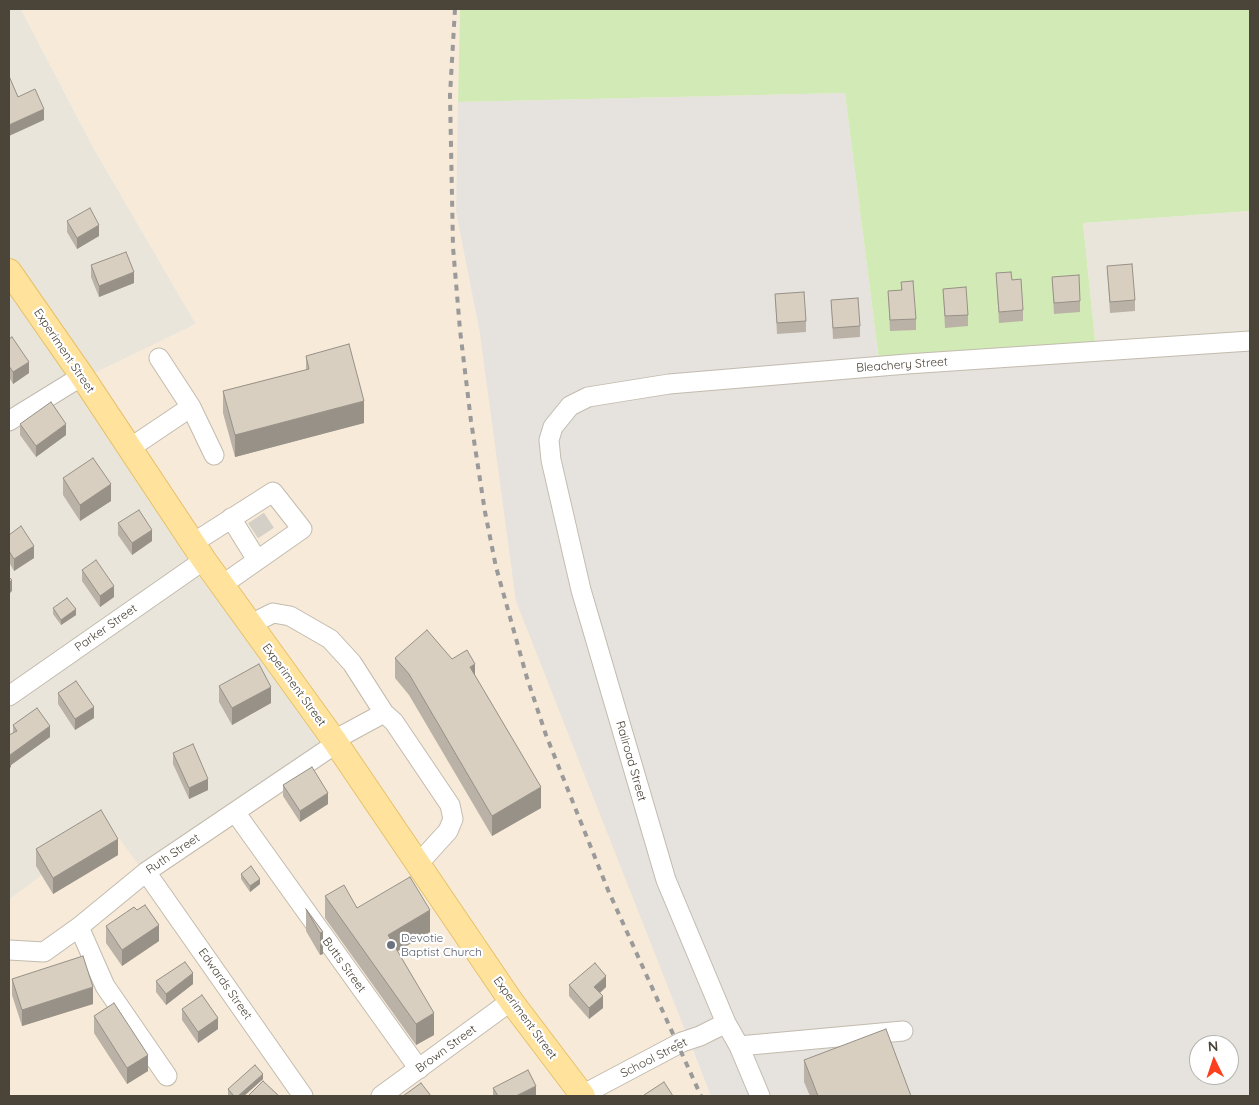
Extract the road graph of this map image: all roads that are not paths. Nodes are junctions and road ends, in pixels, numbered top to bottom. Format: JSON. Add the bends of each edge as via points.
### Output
{"nodes":[{"id":1,"x":9,"y":271,"type":"edge"},
{"id":2,"x":1250,"y":340,"type":"edge"},
{"id":3,"x":159,"y":358,"type":"dead end"},
{"id":4,"x":82,"y":376,"type":"junction"},
{"id":5,"x":191,"y":407,"type":"junction"},
{"id":6,"x":561,"y":416,"type":"joint"},
{"id":7,"x":9,"y":421,"type":"edge"},
{"id":8,"x":130,"y":448,"type":"junction"},
{"id":9,"x":214,"y":455,"type":"dead end"},
{"id":10,"x":231,"y":518,"type":"junction"},
{"id":11,"x":198,"y":552,"type":"junction"},
{"id":12,"x":258,"y":560,"type":"junction"},
{"id":13,"x":222,"y":585,"type":"junction"},
{"id":14,"x":251,"y":624,"type":"junction"},
{"id":15,"x":9,"y":696,"type":"edge"},
{"id":16,"x":384,"y":713,"type":"junction"},
{"id":17,"x":336,"y":741,"type":"junction"},
{"id":18,"x":235,"y":812,"type":"junction"},
{"id":19,"x":418,"y":864,"type":"junction"},
{"id":20,"x":146,"y":872,"type":"junction"},
{"id":21,"x":79,"y":927,"type":"junction"},
{"id":22,"x":9,"y":950,"type":"edge"},
{"id":23,"x":511,"y":1001,"type":"junction"},
{"id":24,"x":726,"y":1023,"type":"junction"},
{"id":25,"x":903,"y":1031,"type":"dead end"},
{"id":26,"x":739,"y":1046,"type":"junction"},
{"id":27,"x":419,"y":1069,"type":"junction"},
{"id":28,"x":167,"y":1076,"type":"dead end"},
{"id":29,"x":304,"y":1096,"type":"edge"},
{"id":30,"x":381,"y":1096,"type":"edge"},
{"id":31,"x":582,"y":1096,"type":"edge"},
{"id":32,"x":760,"y":1096,"type":"edge"}],
"edges":[{"from":1,"to":4,"type":"main road","name":"Experiment Street"},
{"from":2,"to":6,"type":"street","name":"Bleachery Street","via":[[669,384],[588,397],[570,406]]},
{"from":3,"to":5,"type":"street"},
{"from":4,"to":7,"type":"street"},
{"from":4,"to":8,"type":"main road","name":"Experiment Street"},
{"from":5,"to":8,"type":"street"},
{"from":5,"to":9,"type":"street"},
{"from":6,"to":24,"type":"street","name":"Railroad Street","via":[[549,440],[551,460],[581,590],[666,880]]},
{"from":8,"to":11,"type":"main road","name":"Experiment Street"},
{"from":10,"to":11,"type":"street","name":"Parker Street"},
{"from":10,"to":12,"type":"street"},
{"from":10,"to":12,"type":"street","name":"Parker Street","via":[[262,526]]},
{"from":11,"to":13,"type":"main road","name":"Experiment Street"},
{"from":11,"to":15,"type":"street","name":"Parker Street"},
{"from":12,"to":13,"type":"street"},
{"from":13,"to":14,"type":"main road","name":"Experiment Street"},
{"from":14,"to":16,"type":"street","via":[[273,614],[290,616],[330,638],[352,663]]},
{"from":14,"to":17,"type":"main road","name":"Experiment Street"},
{"from":16,"to":17,"type":"street","name":"Ruth Street"},
{"from":16,"to":19,"type":"street","via":[[394,722],[450,804],[453,819],[448,831]]},
{"from":17,"to":18,"type":"street","name":"Ruth Street"},
{"from":17,"to":19,"type":"main road","name":"Experiment Street"},
{"from":18,"to":20,"type":"street","name":"Ruth Street"},
{"from":18,"to":27,"type":"street","name":"Butts Street"},
{"from":19,"to":23,"type":"main road","name":"Experiment Street"},
{"from":20,"to":21,"type":"street","name":"Ruth Street"},
{"from":20,"to":29,"type":"street","name":"Edwards Street"},
{"from":21,"to":22,"type":"street","name":"Ruth Street","via":[[44,952]]},
{"from":21,"to":28,"type":"street","via":[[105,986]]},
{"from":23,"to":27,"type":"street","name":"Brown Street"},
{"from":23,"to":31,"type":"main road","name":"Experiment Street"},
{"from":24,"to":26,"type":"street","name":"Railroad Street"},
{"from":24,"to":31,"type":"street","name":"School Street","via":[[682,1042]]},
{"from":25,"to":26,"type":"street"},
{"from":26,"to":32,"type":"street","name":"Railroad Street"},
{"from":27,"to":30,"type":"street","name":"Brown Street"}]}
